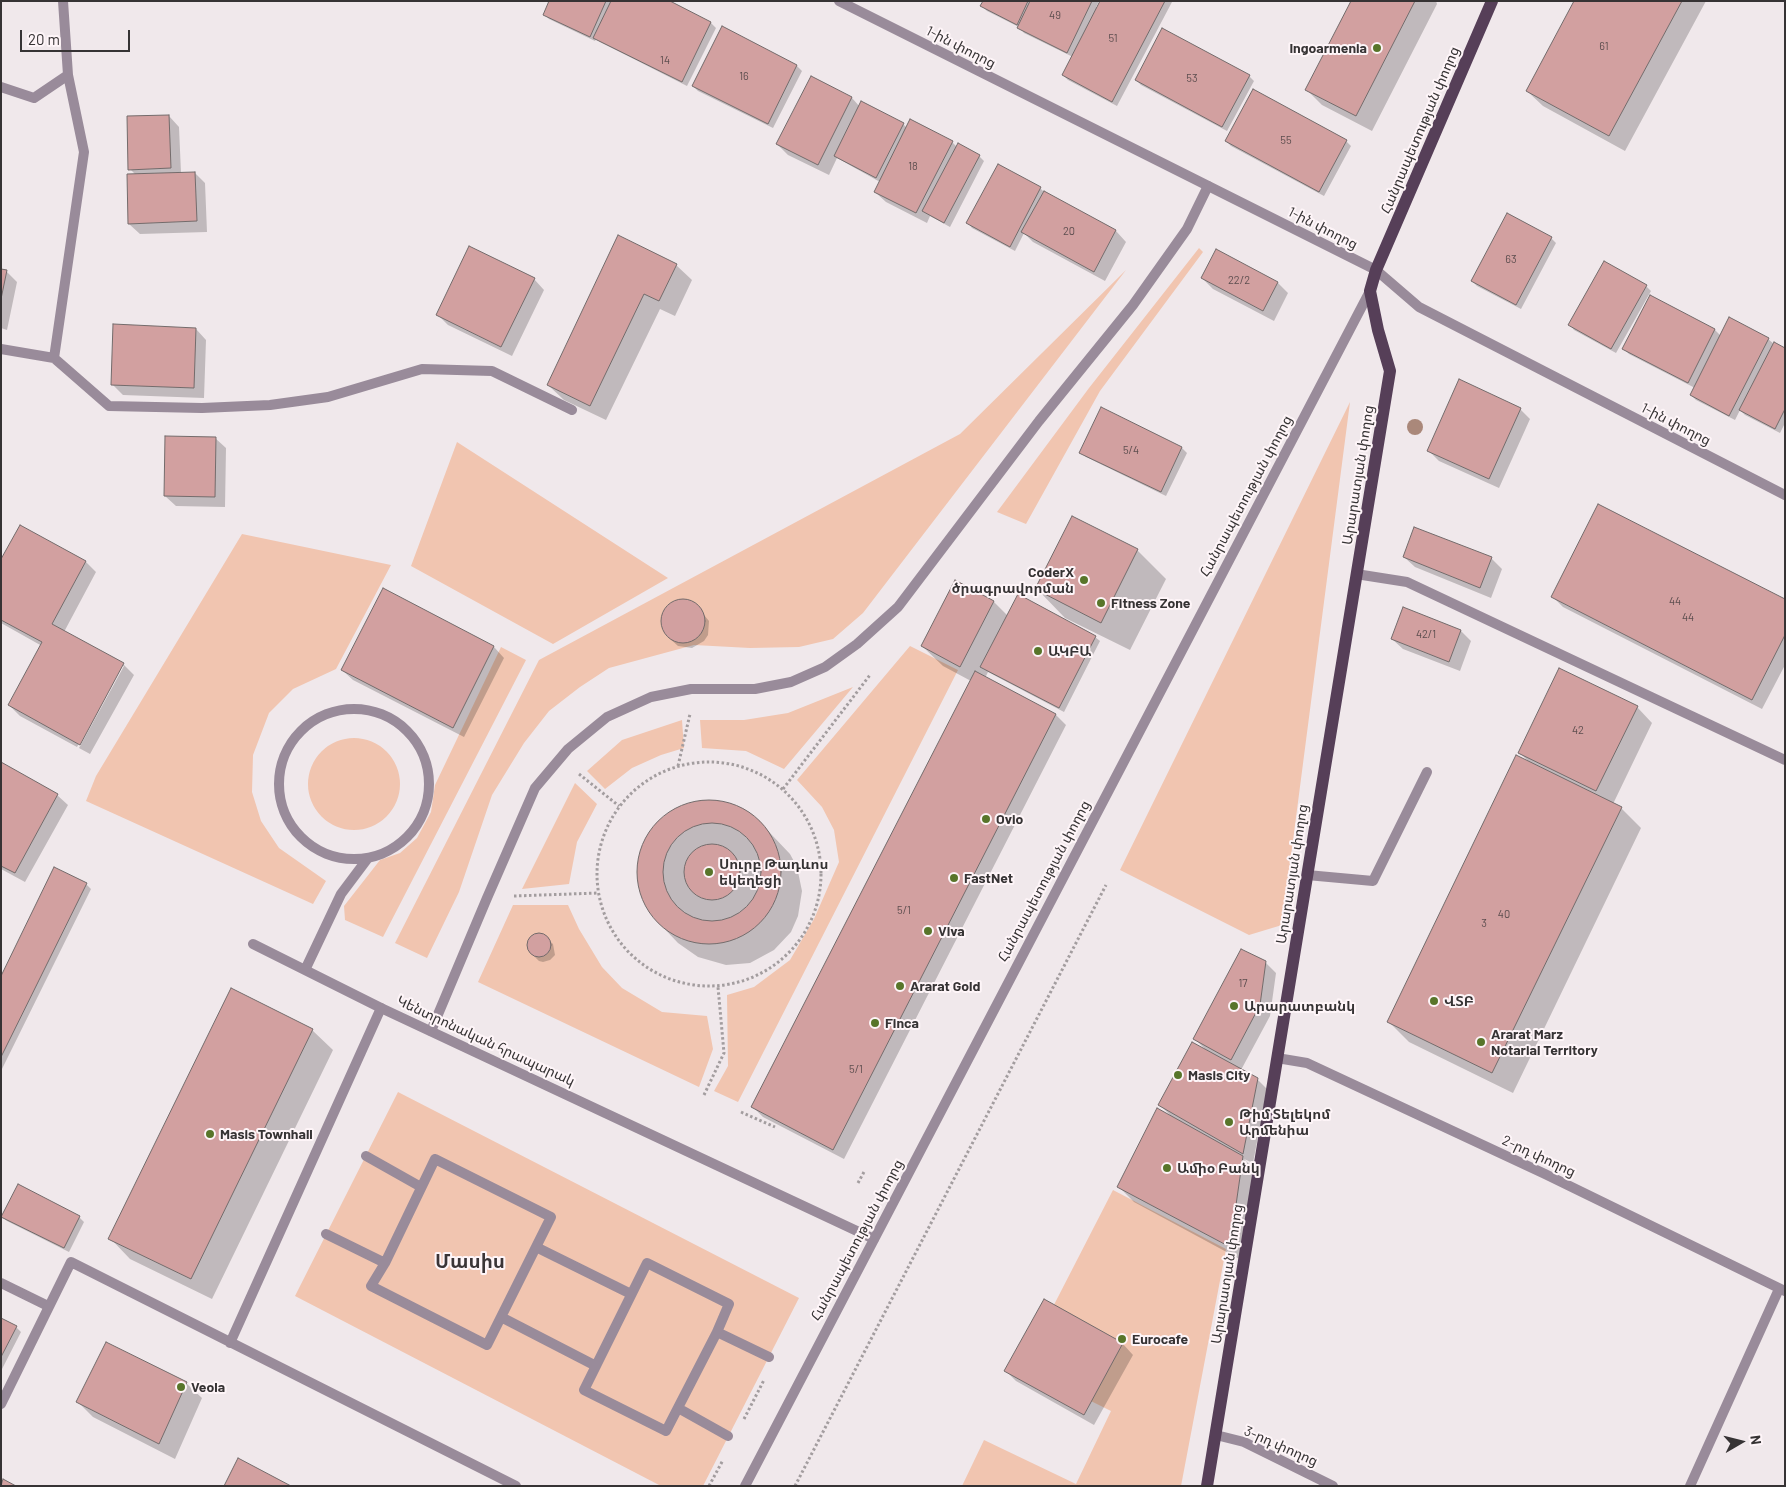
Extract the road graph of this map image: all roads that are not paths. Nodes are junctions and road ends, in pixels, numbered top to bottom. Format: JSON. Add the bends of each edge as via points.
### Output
{"nodes":[{"id":1,"x":63,"y":1,"type":"edge"},
{"id":2,"x":840,"y":1,"type":"edge"},
{"id":3,"x":1492,"y":1,"type":"edge"},
{"id":4,"x":68,"y":75,"type":"junction"},
{"id":5,"x":1,"y":87,"type":"edge"},
{"id":6,"x":1208,"y":186,"type":"junction"},
{"id":7,"x":1376,"y":270,"type":"junction"},
{"id":8,"x":1370,"y":291,"type":"junction"},
{"id":9,"x":1,"y":349,"type":"edge"},
{"id":10,"x":54,"y":358,"type":"junction"},
{"id":11,"x":572,"y":410,"type":"dead end"},
{"id":12,"x":1785,"y":494,"type":"edge"},
{"id":13,"x":1356,"y":574,"type":"junction"},
{"id":14,"x":1785,"y":760,"type":"edge"},
{"id":15,"x":1427,"y":772,"type":"dead end"},
{"id":16,"x":368,"y":858,"type":"junction"},
{"id":17,"x":1307,"y":875,"type":"junction"},
{"id":18,"x":253,"y":944,"type":"dead end"},
{"id":19,"x":305,"y":970,"type":"junction"},
{"id":20,"x":382,"y":1008,"type":"junction"},
{"id":21,"x":432,"y":1031,"type":"junction"},
{"id":22,"x":1278,"y":1058,"type":"junction"},
{"id":23,"x":366,"y":1156,"type":"dead end"},
{"id":24,"x":421,"y":1187,"type":"junction"},
{"id":25,"x":326,"y":1234,"type":"dead end"},
{"id":26,"x":874,"y":1239,"type":"junction"},
{"id":27,"x":536,"y":1247,"type":"junction"},
{"id":28,"x":385,"y":1263,"type":"junction"},
{"id":29,"x":1,"y":1283,"type":"edge"},
{"id":30,"x":1782,"y":1290,"type":"edge"},
{"id":31,"x":631,"y":1294,"type":"junction"},
{"id":32,"x":48,"y":1306,"type":"junction"},
{"id":33,"x":501,"y":1317,"type":"junction"},
{"id":34,"x":717,"y":1332,"type":"junction"},
{"id":35,"x":230,"y":1343,"type":"junction"},
{"id":36,"x":769,"y":1357,"type":"dead end"},
{"id":37,"x":596,"y":1366,"type":"junction"},
{"id":38,"x":1,"y":1404,"type":"edge"},
{"id":39,"x":678,"y":1408,"type":"junction"},
{"id":40,"x":1216,"y":1435,"type":"junction"},
{"id":41,"x":728,"y":1436,"type":"dead end"},
{"id":42,"x":516,"y":1486,"type":"edge"},
{"id":43,"x":745,"y":1486,"type":"edge"},
{"id":44,"x":1207,"y":1486,"type":"edge"},
{"id":45,"x":1333,"y":1486,"type":"edge"},
{"id":46,"x":1690,"y":1486,"type":"edge"}],
"edges":[{"from":1,"to":4,"type":"street"},
{"from":2,"to":6,"type":"street","name":"1-ին փողոց"},
{"from":3,"to":7,"type":"main road","name":"Հանրապետության փողոց"},
{"from":4,"to":5,"type":"street","via":[[34,98]]},
{"from":4,"to":10,"type":"street","via":[[84,152]]},
{"from":6,"to":7,"type":"street","name":"1-ին փողոց"},
{"from":6,"to":21,"type":"street","via":[[1187,229],[1133,305],[1039,421],[898,607],[857,644],[825,667],[791,682],[755,689],[691,689],[651,697],[607,716],[568,749],[535,788]]},
{"from":7,"to":8,"type":"main road","name":"Արարատյան փողոց"},
{"from":7,"to":12,"type":"street","name":"1-ին փողոց","via":[[1418,307]]},
{"from":8,"to":13,"type":"main road","name":"Արարատյան փողոց","via":[[1390,371]]},
{"from":8,"to":26,"type":"street","name":"Հանրապետության փողոց"},
{"from":9,"to":10,"type":"street"},
{"from":10,"to":11,"type":"street","via":[[109,406],[202,408],[270,405],[328,397],[422,369],[492,371]]},
{"from":13,"to":14,"type":"street","via":[[1407,582]]},
{"from":13,"to":17,"type":"main road","name":"Արարատյան փողոց"},
{"from":15,"to":17,"type":"street","via":[[1372,881]]},
{"from":16,"to":16,"type":"street","via":[[392,848],[412,831],[425,808],[429,782],[424,755],[409,733],[389,717],[364,709],[337,710],[312,721],[292,740],[281,763],[279,789],[284,812],[298,834],[318,850],[343,858]]},
{"from":16,"to":19,"type":"street","via":[[341,894]]},
{"from":17,"to":22,"type":"main road","name":"Արարատյան փողոց"},
{"from":18,"to":19,"type":"street"},
{"from":19,"to":20,"type":"street"},
{"from":20,"to":21,"type":"street","name":"Կենտրոնական հրապարակ"},
{"from":20,"to":35,"type":"street","name":"Կենտրոնական հրապարակ"},
{"from":21,"to":26,"type":"street","name":"Կենտրոնական հրապարակ"},
{"from":22,"to":30,"type":"street","name":"2-րդ փողոց","via":[[1306,1063],[1545,1174]]},
{"from":22,"to":40,"type":"main road","name":"Արարատյան փողոց"},
{"from":23,"to":24,"type":"street"},
{"from":24,"to":27,"type":"street","via":[[435,1159],[551,1217]]},
{"from":24,"to":28,"type":"street"},
{"from":25,"to":28,"type":"street"},
{"from":26,"to":43,"type":"street","name":"Հանրապետության փողոց"},
{"from":27,"to":31,"type":"street"},
{"from":27,"to":33,"type":"street"},
{"from":28,"to":33,"type":"street","via":[[372,1286],[487,1345]]},
{"from":29,"to":32,"type":"street"},
{"from":30,"to":46,"type":"street"},
{"from":31,"to":34,"type":"street","via":[[647,1263],[729,1304]]},
{"from":31,"to":37,"type":"street"},
{"from":32,"to":35,"type":"street","via":[[70,1262]]},
{"from":32,"to":38,"type":"street"},
{"from":33,"to":37,"type":"street"},
{"from":34,"to":36,"type":"street"},
{"from":34,"to":39,"type":"street"},
{"from":35,"to":42,"type":"street"},
{"from":37,"to":39,"type":"street","via":[[584,1390],[666,1431]]},
{"from":39,"to":41,"type":"street"},
{"from":40,"to":44,"type":"main road","name":"Արարատյան փողոց"},
{"from":40,"to":45,"type":"street","name":"3-րդ փողոց","via":[[1244,1442]]}]}
